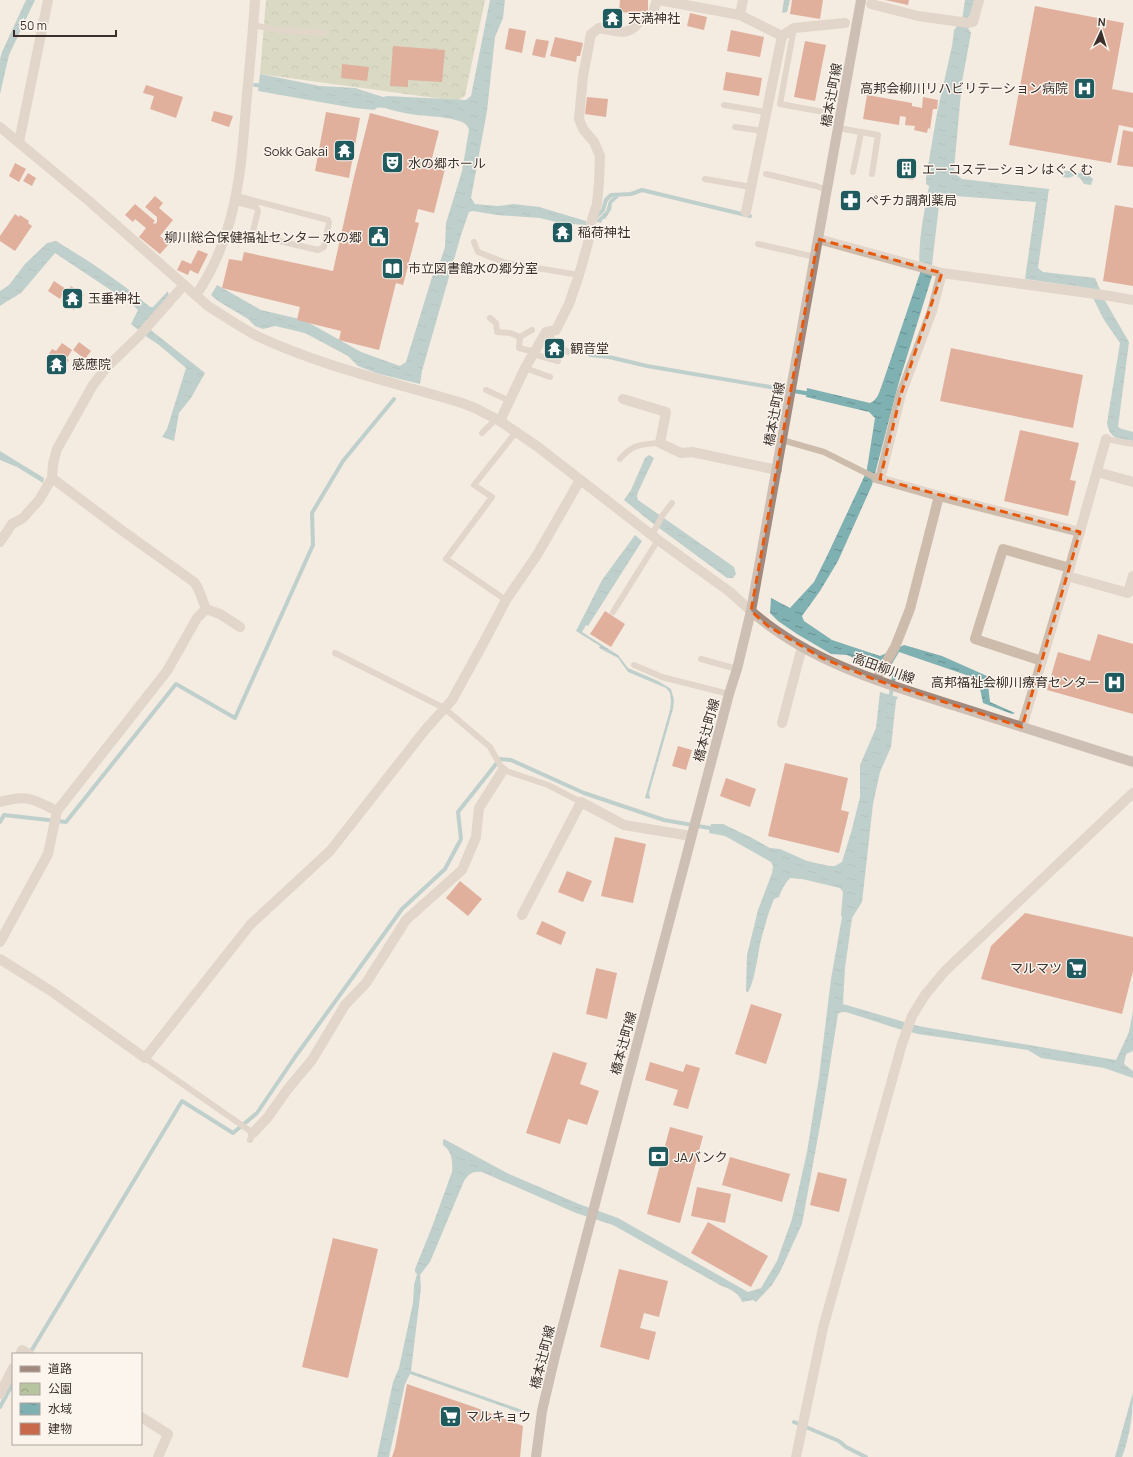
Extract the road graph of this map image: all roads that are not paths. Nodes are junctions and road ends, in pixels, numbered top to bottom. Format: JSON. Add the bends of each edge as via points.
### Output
{"nodes":[{"id":1,"x":48,"y":0,"type":"edge"},
{"id":2,"x":255,"y":0,"type":"edge"},
{"id":3,"x":658,"y":0,"type":"edge"},
{"id":4,"x":743,"y":0,"type":"edge"},
{"id":5,"x":861,"y":0,"type":"edge"},
{"id":6,"x":979,"y":0,"type":"edge"},
{"id":7,"x":871,"y":4,"type":"dead end"},
{"id":8,"x":740,"y":15,"type":"junction"},
{"id":9,"x":845,"y":23,"type":"dead end"},
{"id":10,"x":253,"y":26,"type":"junction"},
{"id":11,"x":794,"y":28,"type":"junction"},
{"id":12,"x":324,"y":33,"type":"dead end"},
{"id":13,"x":782,"y":36,"type":"junction"},
{"id":14,"x":724,"y":105,"type":"dead end"},
{"id":15,"x":766,"y":112,"type":"junction"},
{"id":16,"x":829,"y":113,"type":"dead end"},
{"id":17,"x":735,"y":127,"type":"dead end"},
{"id":18,"x":583,"y":128,"type":"junction"},
{"id":19,"x":838,"y":128,"type":"junction"},
{"id":20,"x":1,"y":129,"type":"edge"},
{"id":21,"x":763,"y":131,"type":"junction"},
{"id":22,"x":594,"y":132,"type":"dead end"},
{"id":23,"x":861,"y":133,"type":"junction"},
{"id":24,"x":18,"y":142,"type":"junction"},
{"id":25,"x":853,"y":172,"type":"dead end"},
{"id":26,"x":766,"y":174,"type":"dead end"},
{"id":27,"x":872,"y":174,"type":"dead end"},
{"id":28,"x":705,"y":179,"type":"dead end"},
{"id":29,"x":751,"y":187,"type":"junction"},
{"id":30,"x":827,"y":190,"type":"junction"},
{"id":31,"x":236,"y":199,"type":"junction"},
{"id":32,"x":746,"y":212,"type":"dead end"},
{"id":33,"x":818,"y":239,"type":"junction"},
{"id":34,"x":474,"y":242,"type":"dead end"},
{"id":35,"x":758,"y":244,"type":"dead end"},
{"id":36,"x":815,"y":257,"type":"junction"},
{"id":37,"x":939,"y":271,"type":"junction"},
{"id":38,"x":579,"y":274,"type":"junction"},
{"id":39,"x":184,"y":285,"type":"junction"},
{"id":40,"x":196,"y":295,"type":"junction"},
{"id":41,"x":1133,"y":300,"type":"edge"},
{"id":42,"x":490,"y":318,"type":"dead end"},
{"id":43,"x":532,"y":330,"type":"dead end"},
{"id":44,"x":554,"y":333,"type":"junction"},
{"id":45,"x":520,"y":337,"type":"junction"},
{"id":46,"x":568,"y":352,"type":"dead end"},
{"id":47,"x":534,"y":353,"type":"junction"},
{"id":48,"x":558,"y":361,"type":"dead end"},
{"id":49,"x":525,"y":368,"type":"junction"},
{"id":50,"x":550,"y":377,"type":"dead end"},
{"id":51,"x":486,"y":390,"type":"dead end"},
{"id":52,"x":623,"y":399,"type":"dead end"},
{"id":53,"x":510,"y":401,"type":"junction"},
{"id":54,"x":498,"y":420,"type":"junction"},
{"id":55,"x":516,"y":432,"type":"junction"},
{"id":56,"x":482,"y":434,"type":"dead end"},
{"id":57,"x":1106,"y":439,"type":"joint"},
{"id":58,"x":782,"y":440,"type":"junction"},
{"id":59,"x":660,"y":444,"type":"junction"},
{"id":60,"x":1133,"y":444,"type":"edge"},
{"id":61,"x":620,"y":459,"type":"dead end"},
{"id":62,"x":777,"y":470,"type":"junction"},
{"id":63,"x":1097,"y":472,"type":"junction"},
{"id":64,"x":52,"y":478,"type":"junction"},
{"id":65,"x":878,"y":478,"type":"junction"},
{"id":66,"x":580,"y":480,"type":"junction"},
{"id":67,"x":1133,"y":482,"type":"edge"},
{"id":68,"x":939,"y":496,"type":"junction"},
{"id":69,"x":672,"y":503,"type":"dead end"},
{"id":70,"x":1080,"y":532,"type":"junction"},
{"id":71,"x":655,"y":535,"type":"junction"},
{"id":72,"x":0,"y":542,"type":"edge"},
{"id":73,"x":1069,"y":572,"type":"junction"},
{"id":74,"x":1133,"y":576,"type":"edge"},
{"id":75,"x":506,"y":600,"type":"junction"},
{"id":76,"x":206,"y":609,"type":"junction"},
{"id":77,"x":751,"y":611,"type":"junction"},
{"id":78,"x":613,"y":612,"type":"dead end"},
{"id":79,"x":240,"y":626,"type":"dead end"},
{"id":80,"x":802,"y":647,"type":"junction"},
{"id":81,"x":335,"y":653,"type":"dead end"},
{"id":82,"x":701,"y":659,"type":"dead end"},
{"id":83,"x":1042,"y":661,"type":"junction"},
{"id":84,"x":634,"y":665,"type":"dead end"},
{"id":85,"x":737,"y":669,"type":"junction"},
{"id":86,"x":876,"y":680,"type":"junction"},
{"id":87,"x":729,"y":694,"type":"junction"},
{"id":88,"x":444,"y":708,"type":"junction"},
{"id":89,"x":782,"y":723,"type":"dead end"},
{"id":90,"x":1022,"y":727,"type":"junction"},
{"id":91,"x":1133,"y":762,"type":"edge"},
{"id":92,"x":503,"y":770,"type":"junction"},
{"id":93,"x":1133,"y":793,"type":"edge"},
{"id":94,"x":0,"y":802,"type":"edge"},
{"id":95,"x":581,"y":802,"type":"junction"},
{"id":96,"x":57,"y":811,"type":"junction"},
{"id":97,"x":691,"y":836,"type":"junction"},
{"id":98,"x":522,"y":915,"type":"dead end"},
{"id":99,"x":0,"y":942,"type":"edge"},
{"id":100,"x":0,"y":959,"type":"edge"},
{"id":101,"x":145,"y":1058,"type":"junction"},
{"id":102,"x":252,"y":1136,"type":"joint"},
{"id":103,"x":12,"y":1370,"type":"edge"},
{"id":104,"x":0,"y":1394,"type":"edge"},
{"id":105,"x":142,"y":1418,"type":"edge"},
{"id":106,"x":158,"y":1457,"type":"edge"},
{"id":107,"x":536,"y":1457,"type":"edge"},
{"id":108,"x":796,"y":1457,"type":"edge"}],
"edges":[{"from":1,"to":24,"type":"street"},
{"from":2,"to":10,"type":"street"},
{"from":3,"to":8,"type":"street"},
{"from":3,"to":18,"type":"street","via":[[651,19],[640,18],[631,31],[600,28],[591,34],[583,76],[579,119]]},
{"from":4,"to":8,"type":"street"},
{"from":5,"to":19,"type":"main road","name":"橋本辻町線"},
{"from":6,"to":7,"type":"street","via":[[973,22],[969,23],[918,16]]},
{"from":8,"to":13,"type":"street"},
{"from":9,"to":11,"type":"street"},
{"from":10,"to":12,"type":"lane"},
{"from":10,"to":31,"type":"street","via":[[241,171]]},
{"from":11,"to":13,"type":"street"},
{"from":11,"to":16,"type":"lane","via":[[780,104]]},
{"from":13,"to":15,"type":"street"},
{"from":14,"to":15,"type":"lane"},
{"from":15,"to":21,"type":"street"},
{"from":17,"to":21,"type":"lane"},
{"from":18,"to":22,"type":"lane"},
{"from":18,"to":38,"type":"street","via":[[594,142],[600,156],[597,204]]},
{"from":19,"to":23,"type":"lane"},
{"from":19,"to":30,"type":"main road","name":"橋本辻町線"},
{"from":20,"to":24,"type":"street"},
{"from":21,"to":29,"type":"street"},
{"from":23,"to":25,"type":"lane"},
{"from":23,"to":27,"type":"lane","via":[[878,135]]},
{"from":24,"to":39,"type":"street"},
{"from":26,"to":30,"type":"lane"},
{"from":28,"to":29,"type":"lane"},
{"from":29,"to":32,"type":"street"},
{"from":30,"to":33,"type":"main road","name":"橋本辻町線"},
{"from":31,"to":31,"type":"lane","via":[[328,220],[330,223],[324,247],[318,250],[258,236],[253,231],[258,211],[256,207]]},
{"from":31,"to":40,"type":"street","via":[[221,250],[208,278]]},
{"from":33,"to":36,"type":"main road","name":"橋本辻町線"},
{"from":33,"to":37,"type":"street"},
{"from":34,"to":38,"type":"lane","via":[[478,252],[506,263]]},
{"from":35,"to":36,"type":"lane"},
{"from":36,"to":58,"type":"main road","name":"橋本辻町線"},
{"from":37,"to":41,"type":"street"},
{"from":37,"to":65,"type":"street","via":[[932,311],[901,394]]},
{"from":38,"to":44,"type":"street","via":[[569,304]]},
{"from":39,"to":40,"type":"street"},
{"from":39,"to":64,"type":"street","via":[[93,384],[57,449]]},
{"from":40,"to":54,"type":"street","via":[[238,325],[283,347],[334,366],[462,403]]},
{"from":42,"to":45,"type":"lane","via":[[496,323],[497,332]]},
{"from":43,"to":45,"type":"lane"},
{"from":44,"to":46,"type":"lane","via":[[559,346]]},
{"from":44,"to":47,"type":"street"},
{"from":45,"to":47,"type":"lane","via":[[519,348]]},
{"from":47,"to":48,"type":"lane"},
{"from":47,"to":49,"type":"street"},
{"from":49,"to":50,"type":"lane"},
{"from":49,"to":53,"type":"street"},
{"from":51,"to":53,"type":"lane"},
{"from":52,"to":59,"type":"street","via":[[666,412]]},
{"from":53,"to":54,"type":"street"},
{"from":54,"to":55,"type":"street"},
{"from":54,"to":56,"type":"lane"},
{"from":55,"to":66,"type":"street"},
{"from":55,"to":75,"type":"lane","via":[[474,485],[492,497],[446,559]]},
{"from":57,"to":60,"type":"lane"},
{"from":57,"to":63,"type":"street"},
{"from":58,"to":62,"type":"main road","name":"橋本辻町線"},
{"from":58,"to":65,"type":"lane","via":[[824,452]]},
{"from":59,"to":61,"type":"lane","via":[[636,446],[626,451]]},
{"from":59,"to":62,"type":"street","via":[[682,453],[692,452]]},
{"from":62,"to":77,"type":"main road","name":"橋本辻町線"},
{"from":63,"to":67,"type":"street"},
{"from":63,"to":70,"type":"street"},
{"from":64,"to":72,"type":"street","via":[[40,500],[23,518],[12,524]]},
{"from":64,"to":76,"type":"street","via":[[194,582]]},
{"from":65,"to":68,"type":"street"},
{"from":66,"to":71,"type":"street"},
{"from":66,"to":75,"type":"street","via":[[537,554]]},
{"from":68,"to":70,"type":"street"},
{"from":68,"to":86,"type":"street","via":[[910,609]]},
{"from":69,"to":71,"type":"lane","via":[[662,516]]},
{"from":70,"to":73,"type":"street"},
{"from":71,"to":77,"type":"street"},
{"from":71,"to":78,"type":"lane"},
{"from":73,"to":74,"type":"street","via":[[1128,593]]},
{"from":73,"to":83,"type":"street"},
{"from":73,"to":83,"type":"street","via":[[1003,549],[975,639]]},
{"from":75,"to":88,"type":"street","via":[[452,700]]},
{"from":76,"to":79,"type":"street"},
{"from":76,"to":96,"type":"street","via":[[197,618],[167,671]]},
{"from":77,"to":80,"type":"main road","name":"高田柳川線","via":[[768,626]]},
{"from":77,"to":85,"type":"main road","name":"橋本辻町線"},
{"from":80,"to":86,"type":"main road","name":"高田柳川線"},
{"from":80,"to":89,"type":"street"},
{"from":81,"to":88,"type":"lane"},
{"from":82,"to":85,"type":"lane"},
{"from":83,"to":90,"type":"street"},
{"from":84,"to":87,"type":"lane","via":[[662,677]]},
{"from":85,"to":87,"type":"main road","name":"橋本辻町線"},
{"from":86,"to":90,"type":"main road","name":"高田柳川線"},
{"from":87,"to":97,"type":"main road","name":"橋本辻町線"},
{"from":88,"to":92,"type":"lane","via":[[490,747]]},
{"from":88,"to":101,"type":"street","via":[[330,851],[250,925]]},
{"from":90,"to":91,"type":"main road","name":"高田柳川線"},
{"from":92,"to":95,"type":"lane","via":[[548,785]]},
{"from":92,"to":102,"type":"street","via":[[479,808],[476,837],[462,870],[406,920],[366,983],[345,1005],[312,1060]]},
{"from":93,"to":108,"type":"street","via":[[945,972],[912,1016],[823,1328]]},
{"from":94,"to":96,"type":"street","via":[[25,797]]},
{"from":95,"to":97,"type":"street","via":[[624,825]]},
{"from":95,"to":98,"type":"street"},
{"from":96,"to":99,"type":"street","via":[[48,854]]},
{"from":97,"to":107,"type":"main road","name":"橋本辻町線","via":[[555,1356],[542,1411]]},
{"from":100,"to":101,"type":"street"},
{"from":101,"to":102,"type":"lane"},
{"from":103,"to":104,"type":"street"},
{"from":105,"to":106,"type":"street","via":[[168,1434]]}]}
